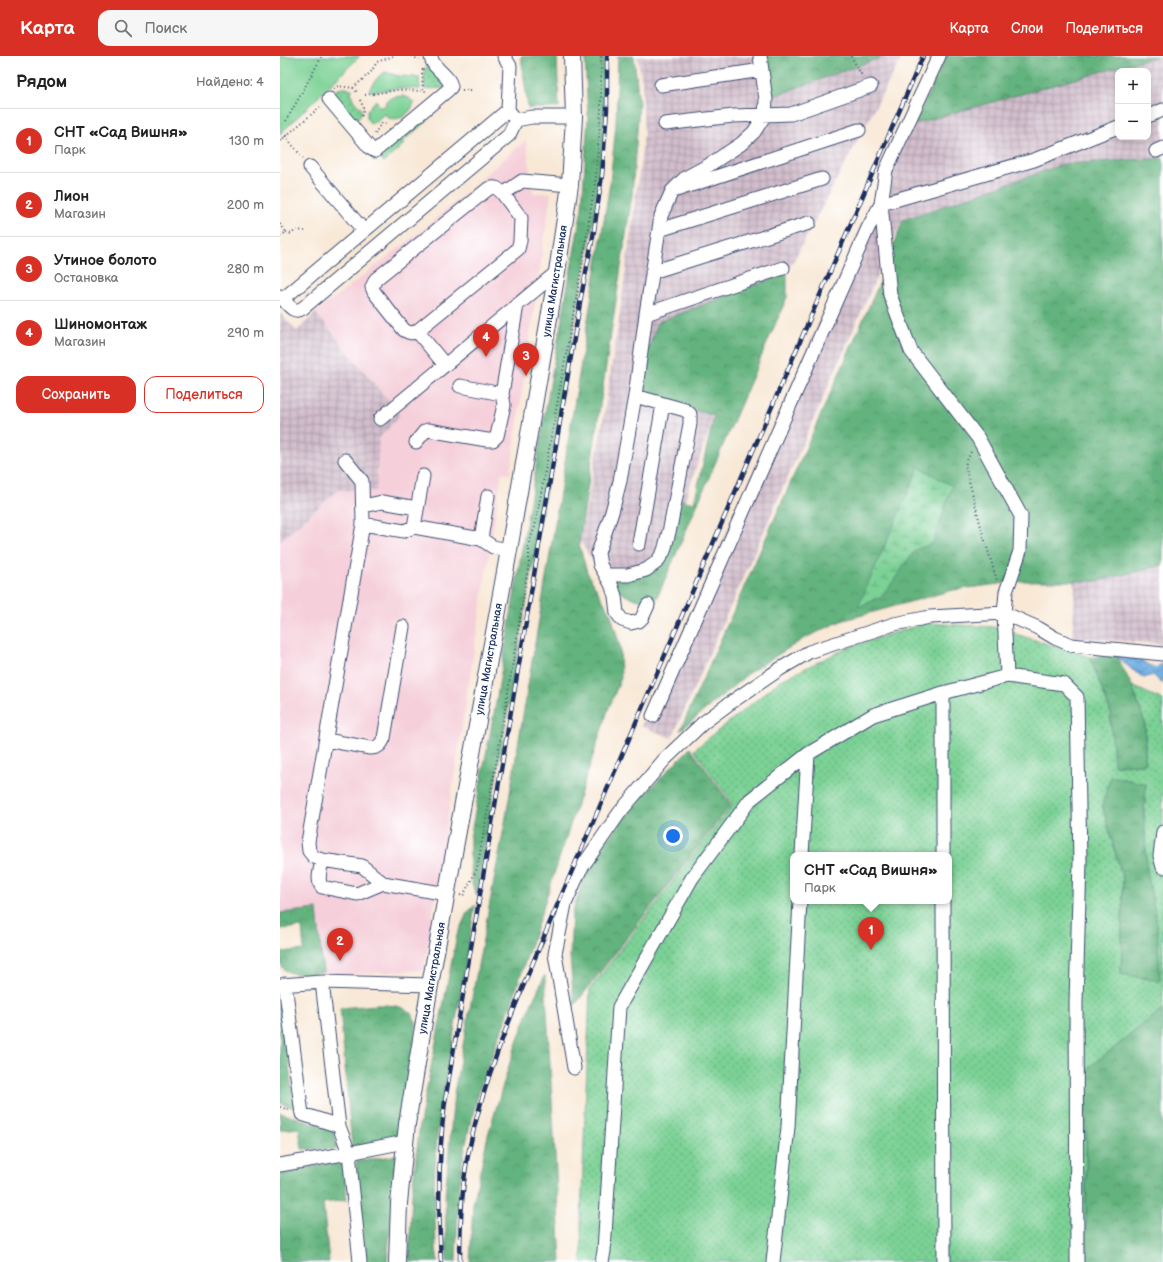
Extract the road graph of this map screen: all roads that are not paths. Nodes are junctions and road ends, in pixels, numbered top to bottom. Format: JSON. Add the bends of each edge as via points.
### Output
{"nodes":[{"id":1,"x":504,"y":56,"type":"edge"},
{"id":2,"x":572,"y":56,"type":"edge"},
{"id":3,"x":760,"y":56,"type":"edge"},
{"id":4,"x":939,"y":56,"type":"edge"},
{"id":5,"x":431,"y":57,"type":"edge"},
{"id":6,"x":762,"y":70,"type":"junction"},
{"id":7,"x":868,"y":84,"type":"road end"},
{"id":8,"x":661,"y":85,"type":"dead end"},
{"id":9,"x":329,"y":99,"type":"road end"},
{"id":10,"x":1163,"y":110,"type":"edge"},
{"id":11,"x":512,"y":115,"type":"junction"},
{"id":12,"x":765,"y":115,"type":"junction"},
{"id":13,"x":1151,"y":115,"type":"edge"},
{"id":14,"x":574,"y":117,"type":"junction"},
{"id":15,"x":665,"y":124,"type":"dead end"},
{"id":16,"x":1115,"y":128,"type":"edge"},
{"id":17,"x":859,"y":130,"type":"dead end"},
{"id":18,"x":310,"y":167,"type":"road end"},
{"id":19,"x":822,"y":179,"type":"dead end"},
{"id":20,"x":570,"y":185,"type":"junction"},
{"id":21,"x":672,"y":191,"type":"junction"},
{"id":22,"x":503,"y":194,"type":"junction"},
{"id":23,"x":881,"y":204,"type":"junction"},
{"id":24,"x":809,"y":222,"type":"dead end"},
{"id":25,"x":659,"y":230,"type":"junction"},
{"id":26,"x":364,"y":231,"type":"junction"},
{"id":27,"x":783,"y":268,"type":"dead end"},
{"id":28,"x":557,"y":272,"type":"junction"},
{"id":29,"x":652,"y":272,"type":"junction"},
{"id":30,"x":282,"y":298,"type":"edge"},
{"id":31,"x":517,"y":305,"type":"junction"},
{"id":32,"x":646,"y":314,"type":"junction"},
{"id":33,"x":417,"y":331,"type":"junction"},
{"id":34,"x":444,"y":365,"type":"junction"},
{"id":35,"x":460,"y":386,"type":"dead end"},
{"id":36,"x":502,"y":394,"type":"junction"},
{"id":37,"x":635,"y":396,"type":"junction"},
{"id":38,"x":663,"y":404,"type":"junction"},
{"id":39,"x":380,"y":419,"type":"dead end"},
{"id":40,"x":416,"y":442,"type":"dead end"},
{"id":41,"x":345,"y":460,"type":"dead end"},
{"id":42,"x":423,"y":476,"type":"dead end"},
{"id":43,"x":488,"y":496,"type":"dead end"},
{"id":44,"x":363,"y":506,"type":"junction"},
{"id":45,"x":417,"y":508,"type":"junction"},
{"id":46,"x":363,"y":524,"type":"junction"},
{"id":47,"x":414,"y":527,"type":"junction"},
{"id":48,"x":481,"y":539,"type":"junction"},
{"id":49,"x":639,"y":544,"type":"dead end"},
{"id":50,"x":508,"y":550,"type":"junction"},
{"id":51,"x":606,"y":575,"type":"junction"},
{"id":52,"x":648,"y":605,"type":"dead end"},
{"id":53,"x":1004,"y":613,"type":"junction"},
{"id":54,"x":403,"y":627,"type":"dead end"},
{"id":55,"x":1163,"y":654,"type":"edge"},
{"id":56,"x":1007,"y":676,"type":"junction"},
{"id":57,"x":943,"y":693,"type":"junction"},
{"id":58,"x":653,"y":716,"type":"dead end"},
{"id":59,"x":326,"y":740,"type":"junction"},
{"id":60,"x":808,"y":754,"type":"junction"},
{"id":61,"x":1163,"y":832,"type":"edge"},
{"id":62,"x":802,"y":852,"type":"edge"},
{"id":63,"x":943,"y":852,"type":"edge"},
{"id":64,"x":322,"y":860,"type":"junction"},
{"id":65,"x":1163,"y":867,"type":"edge"},
{"id":66,"x":383,"y":883,"type":"junction"},
{"id":67,"x":447,"y":894,"type":"junction"},
{"id":68,"x":800,"y":904,"type":"edge"},
{"id":69,"x":943,"y":904,"type":"edge"},
{"id":70,"x":322,"y":982,"type":"junction"},
{"id":71,"x":283,"y":985,"type":"edge"},
{"id":72,"x":430,"y":985,"type":"junction"},
{"id":73,"x":574,"y":1068,"type":"dead end"},
{"id":74,"x":339,"y":1126,"type":"junction"},
{"id":75,"x":404,"y":1142,"type":"junction"},
{"id":76,"x":349,"y":1153,"type":"junction"},
{"id":77,"x":280,"y":1165,"type":"edge"},
{"id":78,"x":360,"y":1262,"type":"edge"},
{"id":79,"x":398,"y":1262,"type":"edge"},
{"id":80,"x":602,"y":1262,"type":"edge"},
{"id":81,"x":774,"y":1262,"type":"edge"},
{"id":82,"x":944,"y":1262,"type":"edge"},
{"id":83,"x":1077,"y":1262,"type":"edge"}],
"edges":[{"from":1,"to":11,"type":"street","via":[[510,66]]},
{"from":2,"to":14,"type":"main road","name":"улица Магистральная"},
{"from":3,"to":6,"type":"street"},
{"from":4,"to":23,"type":"street","via":[[886,170]]},
{"from":5,"to":9,"type":"street","via":[[451,87],[376,151],[370,148]]},
{"from":6,"to":8,"type":"street"},
{"from":6,"to":12,"type":"street"},
{"from":7,"to":12,"type":"street","via":[[791,114]]},
{"from":10,"to":13,"type":"street"},
{"from":11,"to":14,"type":"street"},
{"from":11,"to":26,"type":"street"},
{"from":11,"to":30,"type":"street","via":[[509,135],[303,308],[299,311],[294,310]]},
{"from":12,"to":15,"type":"street"},
{"from":12,"to":21,"type":"street","via":[[754,132],[741,144],[685,178]]},
{"from":14,"to":20,"type":"main road","name":"улица Магистральная"},
{"from":16,"to":23,"type":"street","via":[[1034,160]]},
{"from":17,"to":21,"type":"street"},
{"from":18,"to":26,"type":"street"},
{"from":19,"to":25,"type":"street"},
{"from":20,"to":22,"type":"street","via":[[522,181]]},
{"from":20,"to":28,"type":"main road","name":"улица Магистральная"},
{"from":21,"to":25,"type":"street"},
{"from":22,"to":33,"type":"street","via":[[521,218],[518,249]]},
{"from":22,"to":33,"type":"street","via":[[496,187],[488,189],[373,282],[374,292],[404,330],[408,333]]},
{"from":23,"to":53,"type":"street","via":[[890,295],[911,351],[978,438],[1021,516],[1020,551],[1006,592]]},
{"from":23,"to":58,"type":"street","via":[[868,228]]},
{"from":24,"to":29,"type":"street"},
{"from":25,"to":29,"type":"street"},
{"from":26,"to":30,"type":"street"},
{"from":27,"to":32,"type":"street"},
{"from":28,"to":31,"type":"street"},
{"from":28,"to":50,"type":"main road","name":"улица Магистральная"},
{"from":29,"to":32,"type":"street"},
{"from":31,"to":34,"type":"street"},
{"from":31,"to":36,"type":"street"},
{"from":32,"to":37,"type":"street"},
{"from":33,"to":34,"type":"street"},
{"from":34,"to":39,"type":"street"},
{"from":35,"to":36,"type":"street"},
{"from":36,"to":40,"type":"street","via":[[504,405],[499,431],[493,440],[428,430]]},
{"from":37,"to":38,"type":"street"},
{"from":37,"to":51,"type":"street","via":[[617,496],[598,553],[600,565]]},
{"from":38,"to":49,"type":"street"},
{"from":38,"to":51,"type":"street","via":[[685,410],[691,419],[664,551],[657,562],[646,570],[628,575]]},
{"from":41,"to":44,"type":"street","via":[[362,481]]},
{"from":42,"to":45,"type":"street"},
{"from":43,"to":48,"type":"street"},
{"from":44,"to":45,"type":"street","via":[[382,502]]},
{"from":44,"to":46,"type":"street"},
{"from":45,"to":47,"type":"street"},
{"from":46,"to":47,"type":"street","via":[[404,531]]},
{"from":46,"to":59,"type":"street"},
{"from":47,"to":48,"type":"street"},
{"from":48,"to":50,"type":"street","via":[[493,547]]},
{"from":50,"to":67,"type":"main road","name":"улица Магистральная"},
{"from":51,"to":52,"type":"street","via":[[622,620],[631,623],[639,621]]},
{"from":53,"to":55,"type":"street","via":[[1071,645]]},
{"from":53,"to":56,"type":"street"},
{"from":53,"to":73,"type":"street","via":[[930,617],[894,624],[809,652],[730,703],[665,759],[620,812],[580,870],[565,904],[555,954]]},
{"from":54,"to":59,"type":"street","via":[[381,744],[376,748],[370,748]]},
{"from":56,"to":57,"type":"street"},
{"from":56,"to":83,"type":"street","via":[[1064,684],[1077,697],[1080,862],[1076,1002]]},
{"from":57,"to":60,"type":"street","via":[[873,715]]},
{"from":57,"to":63,"type":"street"},
{"from":59,"to":64,"type":"street","via":[[308,842],[309,851]]},
{"from":60,"to":62,"type":"street"},
{"from":60,"to":80,"type":"street","via":[[750,800],[692,878],[619,1007]]},
{"from":61,"to":65,"type":"street","via":[[1160,856]]},
{"from":64,"to":66,"type":"street","via":[[362,866]]},
{"from":64,"to":66,"type":"street","via":[[319,883],[322,886],[357,894]]},
{"from":66,"to":67,"type":"street"},
{"from":67,"to":72,"type":"main road","name":"улица Магистральная"},
{"from":68,"to":81,"type":"street","via":[[788,1127]]},
{"from":69,"to":82,"type":"street"},
{"from":70,"to":71,"type":"street"},
{"from":70,"to":72,"type":"street"},
{"from":70,"to":74,"type":"street"},
{"from":71,"to":74,"type":"street","via":[[302,1114]]},
{"from":72,"to":75,"type":"main road","name":"улица Магистральная"},
{"from":74,"to":76,"type":"street"},
{"from":75,"to":76,"type":"street"},
{"from":75,"to":79,"type":"main road","name":"улица Магистральная"},
{"from":76,"to":77,"type":"street"},
{"from":76,"to":78,"type":"street"}]}
